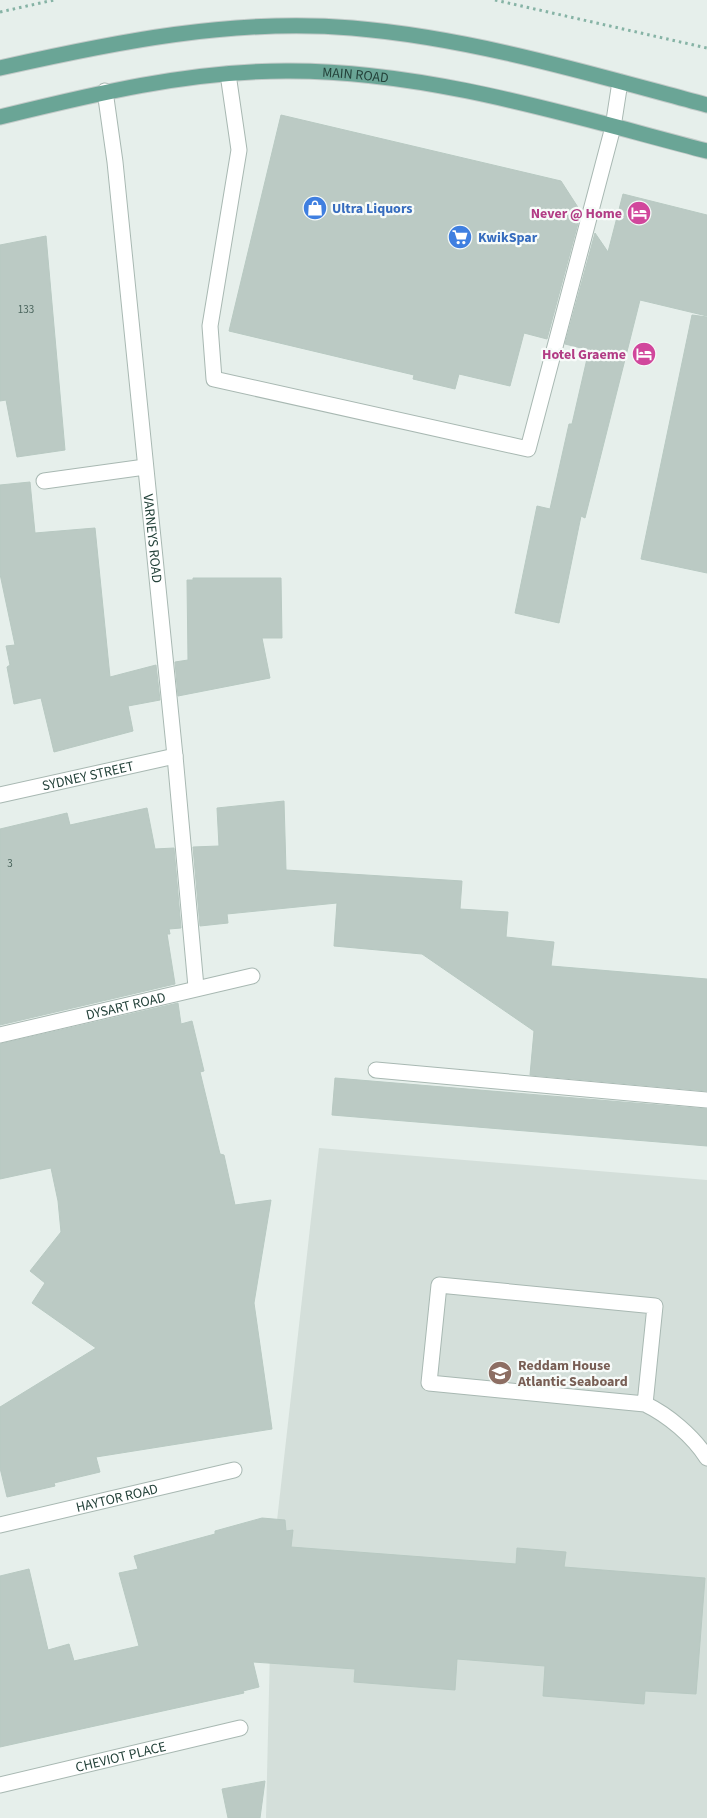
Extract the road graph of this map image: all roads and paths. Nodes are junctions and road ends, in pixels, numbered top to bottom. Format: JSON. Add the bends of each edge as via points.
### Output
{"nodes":[{"id":1,"x":54,"y":0,"type":"edge"},
{"id":2,"x":495,"y":0,"type":"edge"},
{"id":3,"x":0,"y":12,"type":"edge"},
{"id":4,"x":707,"y":48,"type":"edge"},
{"id":5,"x":0,"y":68,"type":"edge"},
{"id":6,"x":228,"y":74,"type":"junction"},
{"id":7,"x":620,"y":82,"type":"junction"},
{"id":8,"x":105,"y":91,"type":"junction"},
{"id":9,"x":707,"y":105,"type":"edge"},
{"id":10,"x":0,"y":117,"type":"edge"},
{"id":11,"x":612,"y":126,"type":"junction"},
{"id":12,"x":707,"y":151,"type":"edge"},
{"id":13,"x":145,"y":467,"type":"junction"},
{"id":14,"x":44,"y":481,"type":"dead end"},
{"id":15,"x":175,"y":756,"type":"junction"},
{"id":16,"x":0,"y":795,"type":"edge"},
{"id":17,"x":252,"y":976,"type":"dead end"},
{"id":18,"x":196,"y":987,"type":"junction"},
{"id":19,"x":0,"y":1035,"type":"edge"},
{"id":20,"x":376,"y":1070,"type":"dead end"},
{"id":21,"x":707,"y":1100,"type":"edge"},
{"id":22,"x":645,"y":1404,"type":"junction"},
{"id":23,"x":707,"y":1458,"type":"edge"},
{"id":24,"x":234,"y":1470,"type":"dead end"},
{"id":25,"x":0,"y":1525,"type":"edge"},
{"id":26,"x":240,"y":1728,"type":"dead end"},
{"id":27,"x":0,"y":1785,"type":"edge"}],
"edges":[{"from":1,"to":3,"type":"path"},
{"from":2,"to":4,"type":"path"},
{"from":5,"to":7,"type":"main road","via":[[164,36],[232,29],[316,26],[408,34]]},
{"from":6,"to":8,"type":"main road","name":"MAIN ROAD"},
{"from":6,"to":11,"type":"main road","name":"MAIN ROAD","via":[[312,71],[400,79]]},
{"from":6,"to":11,"type":"street","via":[[239,150],[210,326],[214,379],[528,449]]},
{"from":7,"to":9,"type":"main road"},
{"from":7,"to":11,"type":"street"},
{"from":8,"to":10,"type":"main road","name":"MAIN ROAD"},
{"from":8,"to":13,"type":"street","name":"VARNEYS ROAD"},
{"from":11,"to":12,"type":"main road","name":"MAIN ROAD"},
{"from":13,"to":14,"type":"street"},
{"from":13,"to":15,"type":"street","name":"VARNEYS ROAD"},
{"from":15,"to":16,"type":"street","name":"SYDNEY STREET"},
{"from":15,"to":18,"type":"street","name":"VARNEYS ROAD"},
{"from":17,"to":18,"type":"street","name":"DYSART ROAD"},
{"from":18,"to":19,"type":"street","name":"DYSART ROAD"},
{"from":20,"to":21,"type":"street"},
{"from":22,"to":22,"type":"street","via":[[429,1383],[439,1285],[655,1306]]},
{"from":22,"to":23,"type":"street","via":[[662,1412]]},
{"from":24,"to":25,"type":"street","name":"HAYTOR ROAD"},
{"from":26,"to":27,"type":"street","name":"CHEVIOT PLACE"}]}
